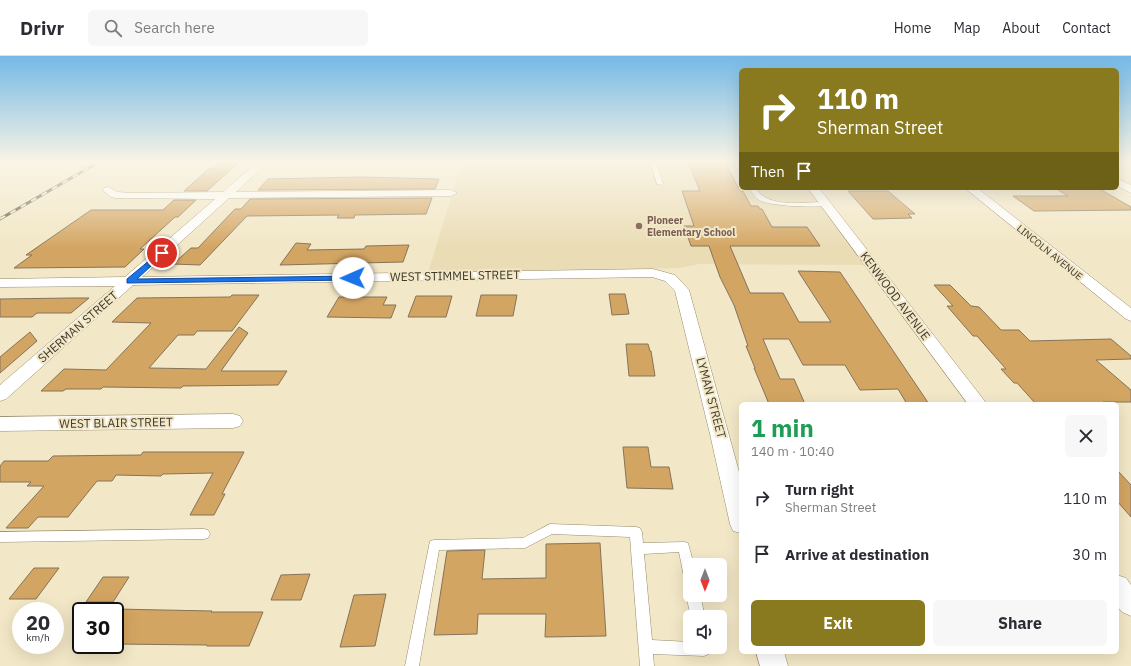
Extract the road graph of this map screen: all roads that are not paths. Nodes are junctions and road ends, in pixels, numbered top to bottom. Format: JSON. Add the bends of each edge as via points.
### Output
{"nodes":[{"id":1,"x":108,"y":190,"type":"dead end"},
{"id":2,"x":232,"y":190,"type":"edge"},
{"id":3,"x":753,"y":190,"type":"edge"},
{"id":4,"x":815,"y":190,"type":"edge"},
{"id":5,"x":973,"y":190,"type":"edge"},
{"id":6,"x":451,"y":193,"type":"dead end"},
{"id":7,"x":226,"y":196,"type":"junction"},
{"id":8,"x":825,"y":204,"type":"junction"},
{"id":9,"x":670,"y":278,"type":"joint"},
{"id":10,"x":129,"y":281,"type":"junction"},
{"id":11,"x":0,"y":283,"type":"edge"},
{"id":12,"x":1131,"y":316,"type":"edge"},
{"id":13,"x":0,"y":395,"type":"edge"},
{"id":14,"x":976,"y":402,"type":"edge"},
{"id":15,"x":233,"y":421,"type":"dead end"},
{"id":16,"x":0,"y":424,"type":"edge"},
{"id":17,"x":739,"y":515,"type":"edge"},
{"id":18,"x":204,"y":534,"type":"dead end"},
{"id":19,"x":0,"y":537,"type":"edge"},
{"id":20,"x":637,"y":549,"type":"junction"},
{"id":21,"x":686,"y":558,"type":"edge"},
{"id":22,"x":1119,"y":589,"type":"edge"},
{"id":23,"x":1131,"y":604,"type":"edge"},
{"id":24,"x":645,"y":647,"type":"junction"},
{"id":25,"x":683,"y":648,"type":"edge"},
{"id":26,"x":771,"y":654,"type":"edge"},
{"id":27,"x":412,"y":666,"type":"edge"},
{"id":28,"x":647,"y":666,"type":"edge"},
{"id":29,"x":774,"y":666,"type":"edge"}],
"edges":[{"from":1,"to":7,"type":"street","via":[[115,196]]},
{"from":2,"to":7,"type":"street","name":"SHERMAN STREET"},
{"from":3,"to":8,"type":"lane","via":[[764,200]]},
{"from":4,"to":8,"type":"street","name":"KENWOOD AVENUE"},
{"from":5,"to":12,"type":"street","name":"LINCOLN AVENUE"},
{"from":6,"to":7,"type":"street"},
{"from":7,"to":10,"type":"street","name":"SHERMAN STREET"},
{"from":8,"to":14,"type":"street","name":"KENWOOD AVENUE"},
{"from":9,"to":10,"type":"street","name":"WEST STIMMEL STREET","via":[[653,273]]},
{"from":9,"to":17,"type":"street","name":"LYMAN STREET","via":[[682,290]]},
{"from":10,"to":11,"type":"street","name":"WEST STIMMEL STREET"},
{"from":10,"to":13,"type":"street","name":"SHERMAN STREET"},
{"from":15,"to":16,"type":"street","name":"WEST BLAIR STREET"},
{"from":18,"to":19,"type":"lane"},
{"from":20,"to":21,"type":"lane","via":[[684,547]]},
{"from":20,"to":24,"type":"lane"},
{"from":20,"to":27,"type":"lane","via":[[636,532],[550,529],[525,543],[434,545]]},
{"from":22,"to":23,"type":"street"},
{"from":24,"to":25,"type":"lane"},
{"from":24,"to":28,"type":"lane"},
{"from":26,"to":29,"type":"street"}]}
